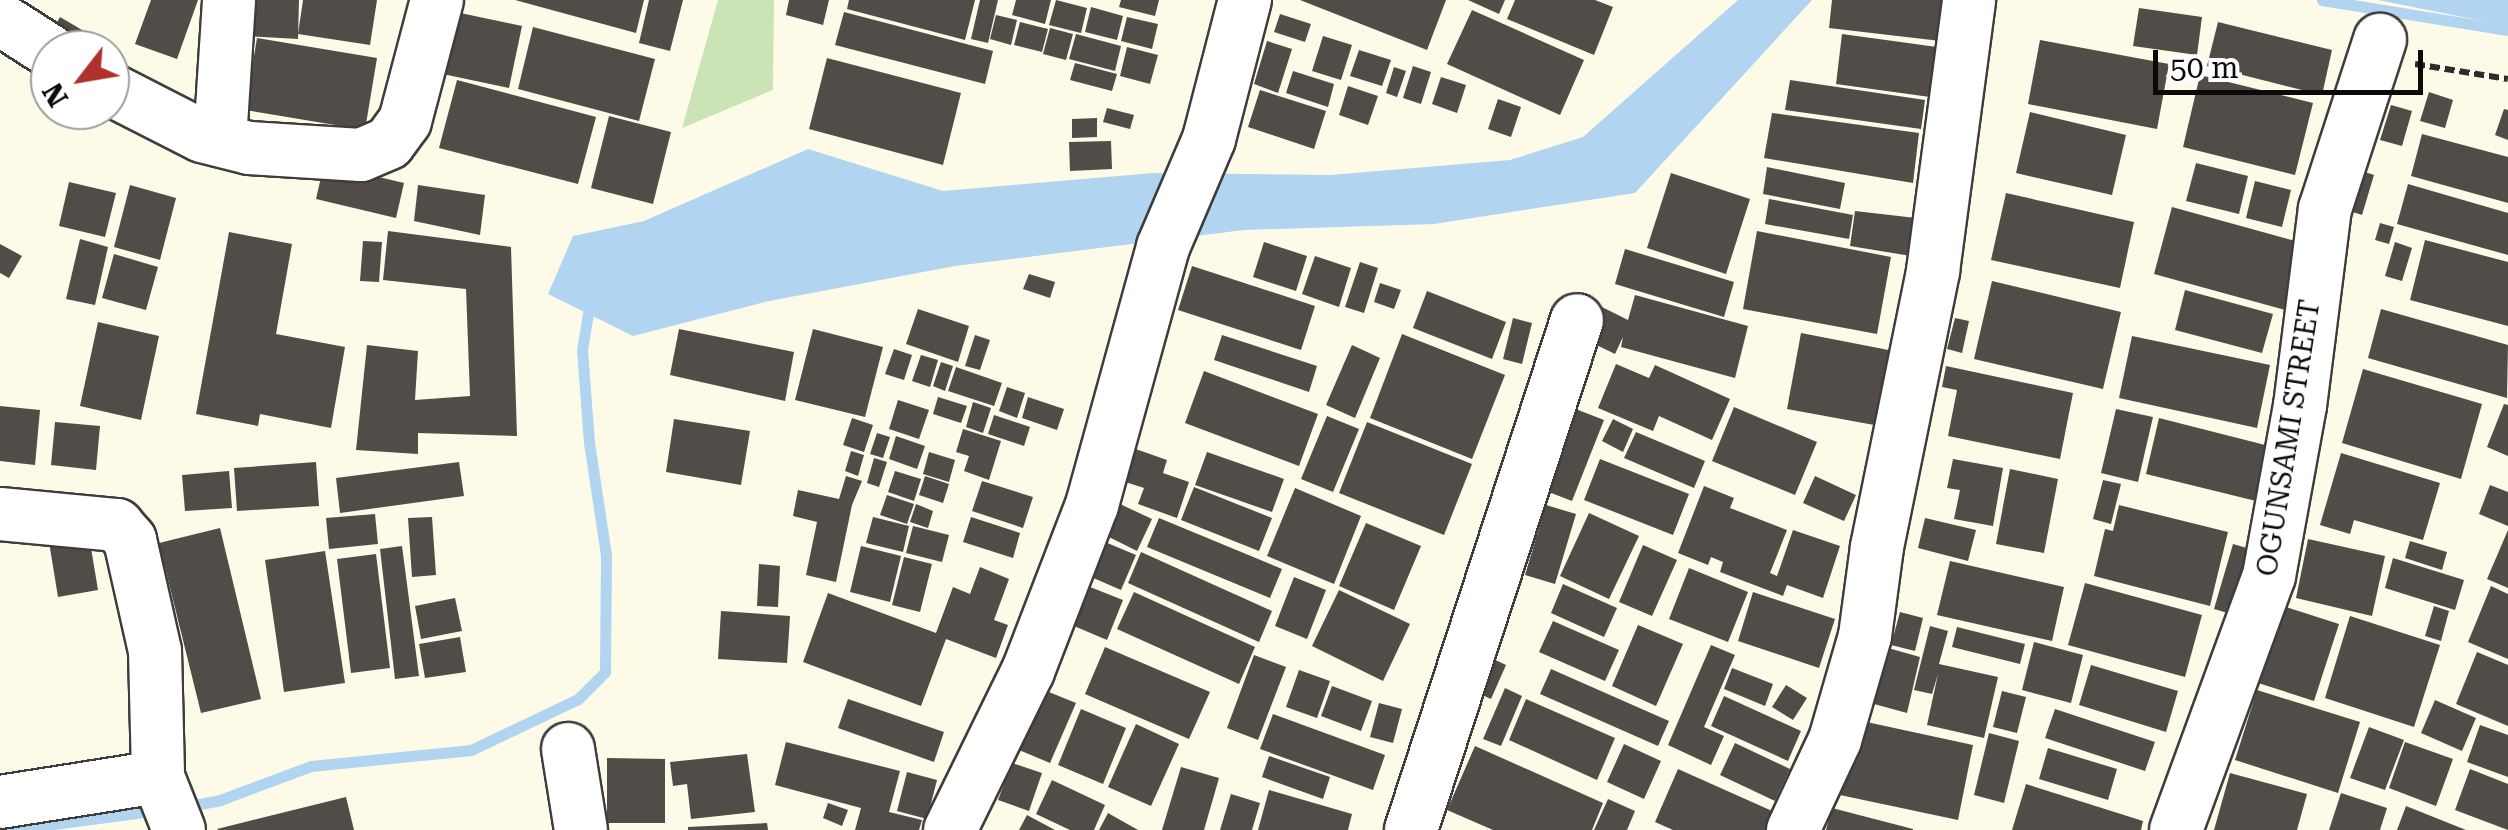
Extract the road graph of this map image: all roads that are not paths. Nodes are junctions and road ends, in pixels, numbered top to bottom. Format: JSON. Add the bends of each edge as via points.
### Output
{"nodes":[{"id":1,"x":230,"y":0,"type":"edge"},
{"id":2,"x":437,"y":0,"type":"edge"},
{"id":3,"x":1245,"y":0,"type":"edge"},
{"id":4,"x":1969,"y":0,"type":"edge"},
{"id":5,"x":0,"y":19,"type":"edge"},
{"id":6,"x":30,"y":38,"type":"edge"},
{"id":7,"x":2376,"y":49,"type":"road end"},
{"id":8,"x":130,"y":99,"type":"edge"},
{"id":9,"x":220,"y":140,"type":"junction"},
{"id":10,"x":1577,"y":320,"type":"dead end"},
{"id":11,"x":0,"y":514,"type":"edge"},
{"id":12,"x":568,"y":749,"type":"dead end"},
{"id":13,"x":167,"y":798,"type":"edge"},
{"id":14,"x":0,"y":802,"type":"edge"},
{"id":15,"x":580,"y":830,"type":"edge"},
{"id":16,"x":950,"y":830,"type":"edge"},
{"id":17,"x":1410,"y":830,"type":"edge"},
{"id":18,"x":1793,"y":830,"type":"edge"},
{"id":19,"x":2176,"y":830,"type":"edge"}],
"edges":[{"from":1,"to":9,"type":"street"},
{"from":2,"to":9,"type":"street","via":[[405,121],[389,143],[361,154]]},
{"from":3,"to":16,"type":"street","via":[[1209,139],[1163,247],[1092,505],[1028,671]]},
{"from":4,"to":18,"type":"street","via":[[1933,271],[1865,636],[1836,740]]},
{"from":5,"to":6,"type":"street"},
{"from":7,"to":19,"type":"street","name":"OGUNSAMI STREET","via":[[2324,209],[2300,406],[2269,576]]},
{"from":8,"to":9,"type":"street"},
{"from":10,"to":17,"type":"street"},
{"from":11,"to":13,"type":"street","via":[[117,525],[130,540],[154,652]]},
{"from":12,"to":15,"type":"street"},
{"from":13,"to":14,"type":"street"}]}
